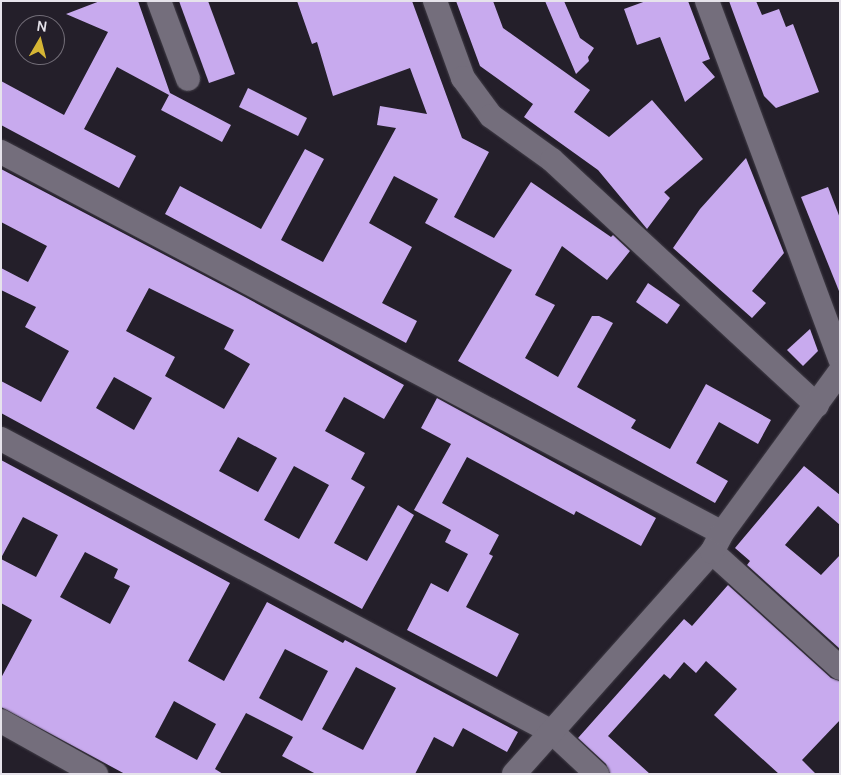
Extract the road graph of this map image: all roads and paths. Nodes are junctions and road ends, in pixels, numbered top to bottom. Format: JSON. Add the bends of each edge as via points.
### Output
{"nodes":[{"id":1,"x":159,"y":1,"type":"edge"},
{"id":2,"x":434,"y":1,"type":"edge"},
{"id":3,"x":707,"y":1,"type":"edge"},
{"id":4,"x":188,"y":79,"type":"dead end"},
{"id":5,"x":1,"y":152,"type":"edge"},
{"id":6,"x":840,"y":359,"type":"edge"},
{"id":7,"x":840,"y":372,"type":"edge"},
{"id":8,"x":817,"y":405,"type":"junction"},
{"id":9,"x":1,"y":439,"type":"edge"},
{"id":10,"x":717,"y":542,"type":"junction"},
{"id":11,"x":840,"y":668,"type":"edge"},
{"id":12,"x":1,"y":721,"type":"edge"},
{"id":13,"x":552,"y":732,"type":"junction"},
{"id":14,"x":96,"y":774,"type":"edge"},
{"id":15,"x":514,"y":774,"type":"edge"},
{"id":16,"x":596,"y":774,"type":"edge"}],
"edges":[{"from":1,"to":4,"type":"street"},
{"from":2,"to":8,"type":"street","via":[[463,78],[491,116],[552,160]]},
{"from":3,"to":6,"type":"street"},
{"from":5,"to":10,"type":"street"},
{"from":7,"to":8,"type":"street"},
{"from":8,"to":10,"type":"street"},
{"from":9,"to":13,"type":"street"},
{"from":10,"to":11,"type":"street"},
{"from":10,"to":13,"type":"street"},
{"from":12,"to":14,"type":"street"},
{"from":13,"to":15,"type":"street"},
{"from":13,"to":16,"type":"street"}]}
